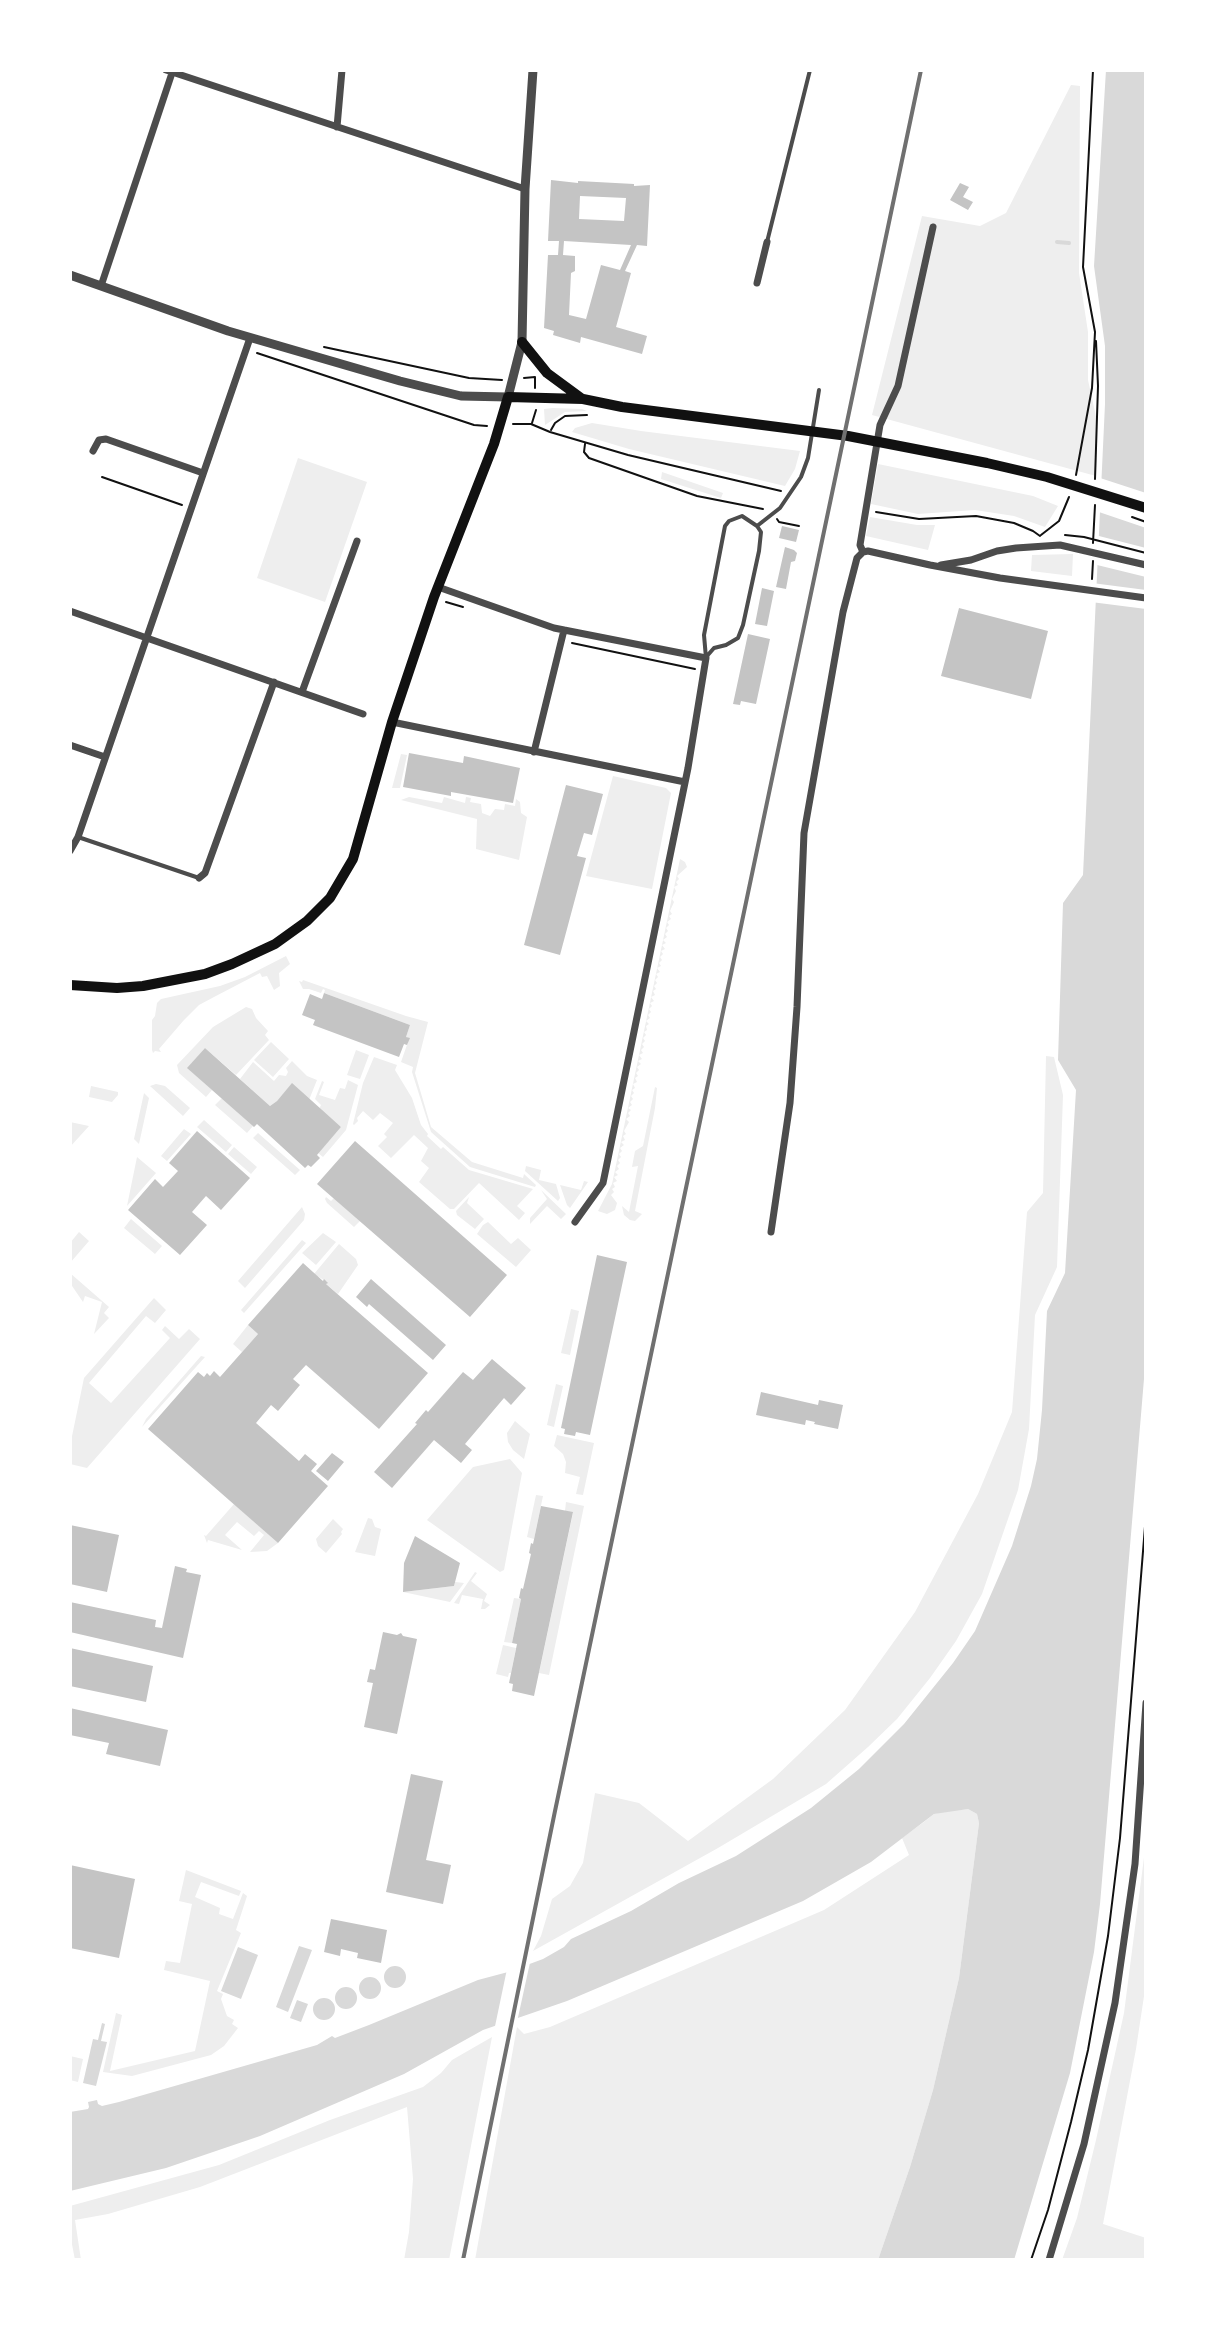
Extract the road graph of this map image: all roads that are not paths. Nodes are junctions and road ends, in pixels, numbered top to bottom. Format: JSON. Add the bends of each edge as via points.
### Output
{"nodes":[{"id":1,"x":342,"y":70,"type":"edge"},
{"id":2,"x":533,"y":70,"type":"edge"},
{"id":3,"x":810,"y":70,"type":"edge"},
{"id":4,"x":169,"y":71,"type":"edge"},
{"id":5,"x":337,"y":127,"type":"junction"},
{"id":6,"x":525,"y":189,"type":"junction"},
{"id":7,"x":933,"y":227,"type":"dead end"},
{"id":8,"x":767,"y":242,"type":"joint"},
{"id":9,"x":70,"y":275,"type":"edge"},
{"id":10,"x":757,"y":283,"type":"dead end"},
{"id":11,"x":101,"y":286,"type":"junction"},
{"id":12,"x":522,"y":342,"type":"junction"},
{"id":13,"x":248,"y":343,"type":"junction"},
{"id":14,"x":819,"y":390,"type":"dead end"},
{"id":15,"x":508,"y":397,"type":"junction"},
{"id":16,"x":583,"y":399,"type":"junction"},
{"id":17,"x":93,"y":451,"type":"dead end"},
{"id":18,"x":203,"y":473,"type":"junction"},
{"id":19,"x":1146,"y":508,"type":"edge"},
{"id":20,"x":757,"y":526,"type":"junction"},
{"id":21,"x":357,"y":541,"type":"dead end"},
{"id":22,"x":863,"y":552,"type":"junction"},
{"id":23,"x":930,"y":565,"type":"junction"},
{"id":24,"x":1146,"y":565,"type":"edge"},
{"id":25,"x":438,"y":587,"type":"junction"},
{"id":26,"x":1146,"y":598,"type":"edge"},
{"id":27,"x":70,"y":611,"type":"edge"},
{"id":28,"x":562,"y":629,"type":"junction"},
{"id":29,"x":147,"y":638,"type":"junction"},
{"id":30,"x":706,"y":658,"type":"junction"},
{"id":31,"x":274,"y":682,"type":"junction"},
{"id":32,"x":302,"y":692,"type":"junction"},
{"id":33,"x":363,"y":714,"type":"dead end"},
{"id":34,"x":392,"y":722,"type":"junction"},
{"id":35,"x":70,"y":745,"type":"edge"},
{"id":36,"x":534,"y":752,"type":"junction"},
{"id":37,"x":105,"y":757,"type":"junction"},
{"id":38,"x":685,"y":782,"type":"junction"},
{"id":39,"x":78,"y":837,"type":"junction"},
{"id":40,"x":70,"y":851,"type":"edge"},
{"id":41,"x":199,"y":878,"type":"joint"},
{"id":42,"x":70,"y":985,"type":"edge"},
{"id":43,"x":575,"y":1222,"type":"dead end"},
{"id":44,"x":771,"y":1232,"type":"dead end"},
{"id":45,"x":1146,"y":1703,"type":"edge"},
{"id":46,"x":1049,"y":2260,"type":"edge"}],
"edges":[{"from":1,"to":5,"type":"street"},
{"from":2,"to":6,"type":"street"},
{"from":3,"to":8,"type":"lane"},
{"from":4,"to":5,"type":"street"},
{"from":4,"to":11,"type":"street"},
{"from":5,"to":6,"type":"street"},
{"from":6,"to":12,"type":"street"},
{"from":7,"to":22,"type":"street","via":[[898,386],[880,425]]},
{"from":8,"to":10,"type":"street"},
{"from":9,"to":11,"type":"street"},
{"from":11,"to":13,"type":"street"},
{"from":12,"to":15,"type":"street"},
{"from":12,"to":16,"type":"main road","via":[[547,373]]},
{"from":13,"to":15,"type":"street","via":[[461,396]]},
{"from":13,"to":18,"type":"street"},
{"from":14,"to":20,"type":"lane","via":[[801,477],[780,508]]},
{"from":15,"to":16,"type":"main road"},
{"from":15,"to":25,"type":"main road"},
{"from":16,"to":19,"type":"main road","via":[[903,446],[1039,476]]},
{"from":17,"to":18,"type":"street","via":[[99,440],[106,439]]},
{"from":18,"to":29,"type":"street"},
{"from":20,"to":30,"type":"lane","via":[[759,551],[738,638],[714,648]]},
{"from":20,"to":30,"type":"lane","via":[[742,516],[725,526],[704,635]]},
{"from":21,"to":32,"type":"street"},
{"from":22,"to":23,"type":"street"},
{"from":22,"to":44,"type":"street","via":[[843,612],[804,833],[790,1103]]},
{"from":23,"to":24,"type":"street","via":[[1033,545],[1060,545]]},
{"from":23,"to":26,"type":"street"},
{"from":25,"to":28,"type":"street"},
{"from":25,"to":34,"type":"main road"},
{"from":27,"to":29,"type":"street"},
{"from":28,"to":30,"type":"street"},
{"from":28,"to":36,"type":"street"},
{"from":29,"to":31,"type":"street"},
{"from":29,"to":37,"type":"street"},
{"from":30,"to":38,"type":"street"},
{"from":31,"to":32,"type":"street"},
{"from":31,"to":41,"type":"street"},
{"from":32,"to":33,"type":"street"},
{"from":34,"to":36,"type":"street"},
{"from":34,"to":42,"type":"main road","via":[[353,859],[330,898],[307,921],[275,944],[205,974],[143,986]]},
{"from":35,"to":37,"type":"street"},
{"from":36,"to":38,"type":"street"},
{"from":37,"to":39,"type":"street"},
{"from":38,"to":43,"type":"street","via":[[603,1183]]},
{"from":39,"to":40,"type":"street"},
{"from":39,"to":41,"type":"lane"},
{"from":45,"to":46,"type":"street","via":[[1135,1864],[1120,1975],[1084,2144]]}]}
